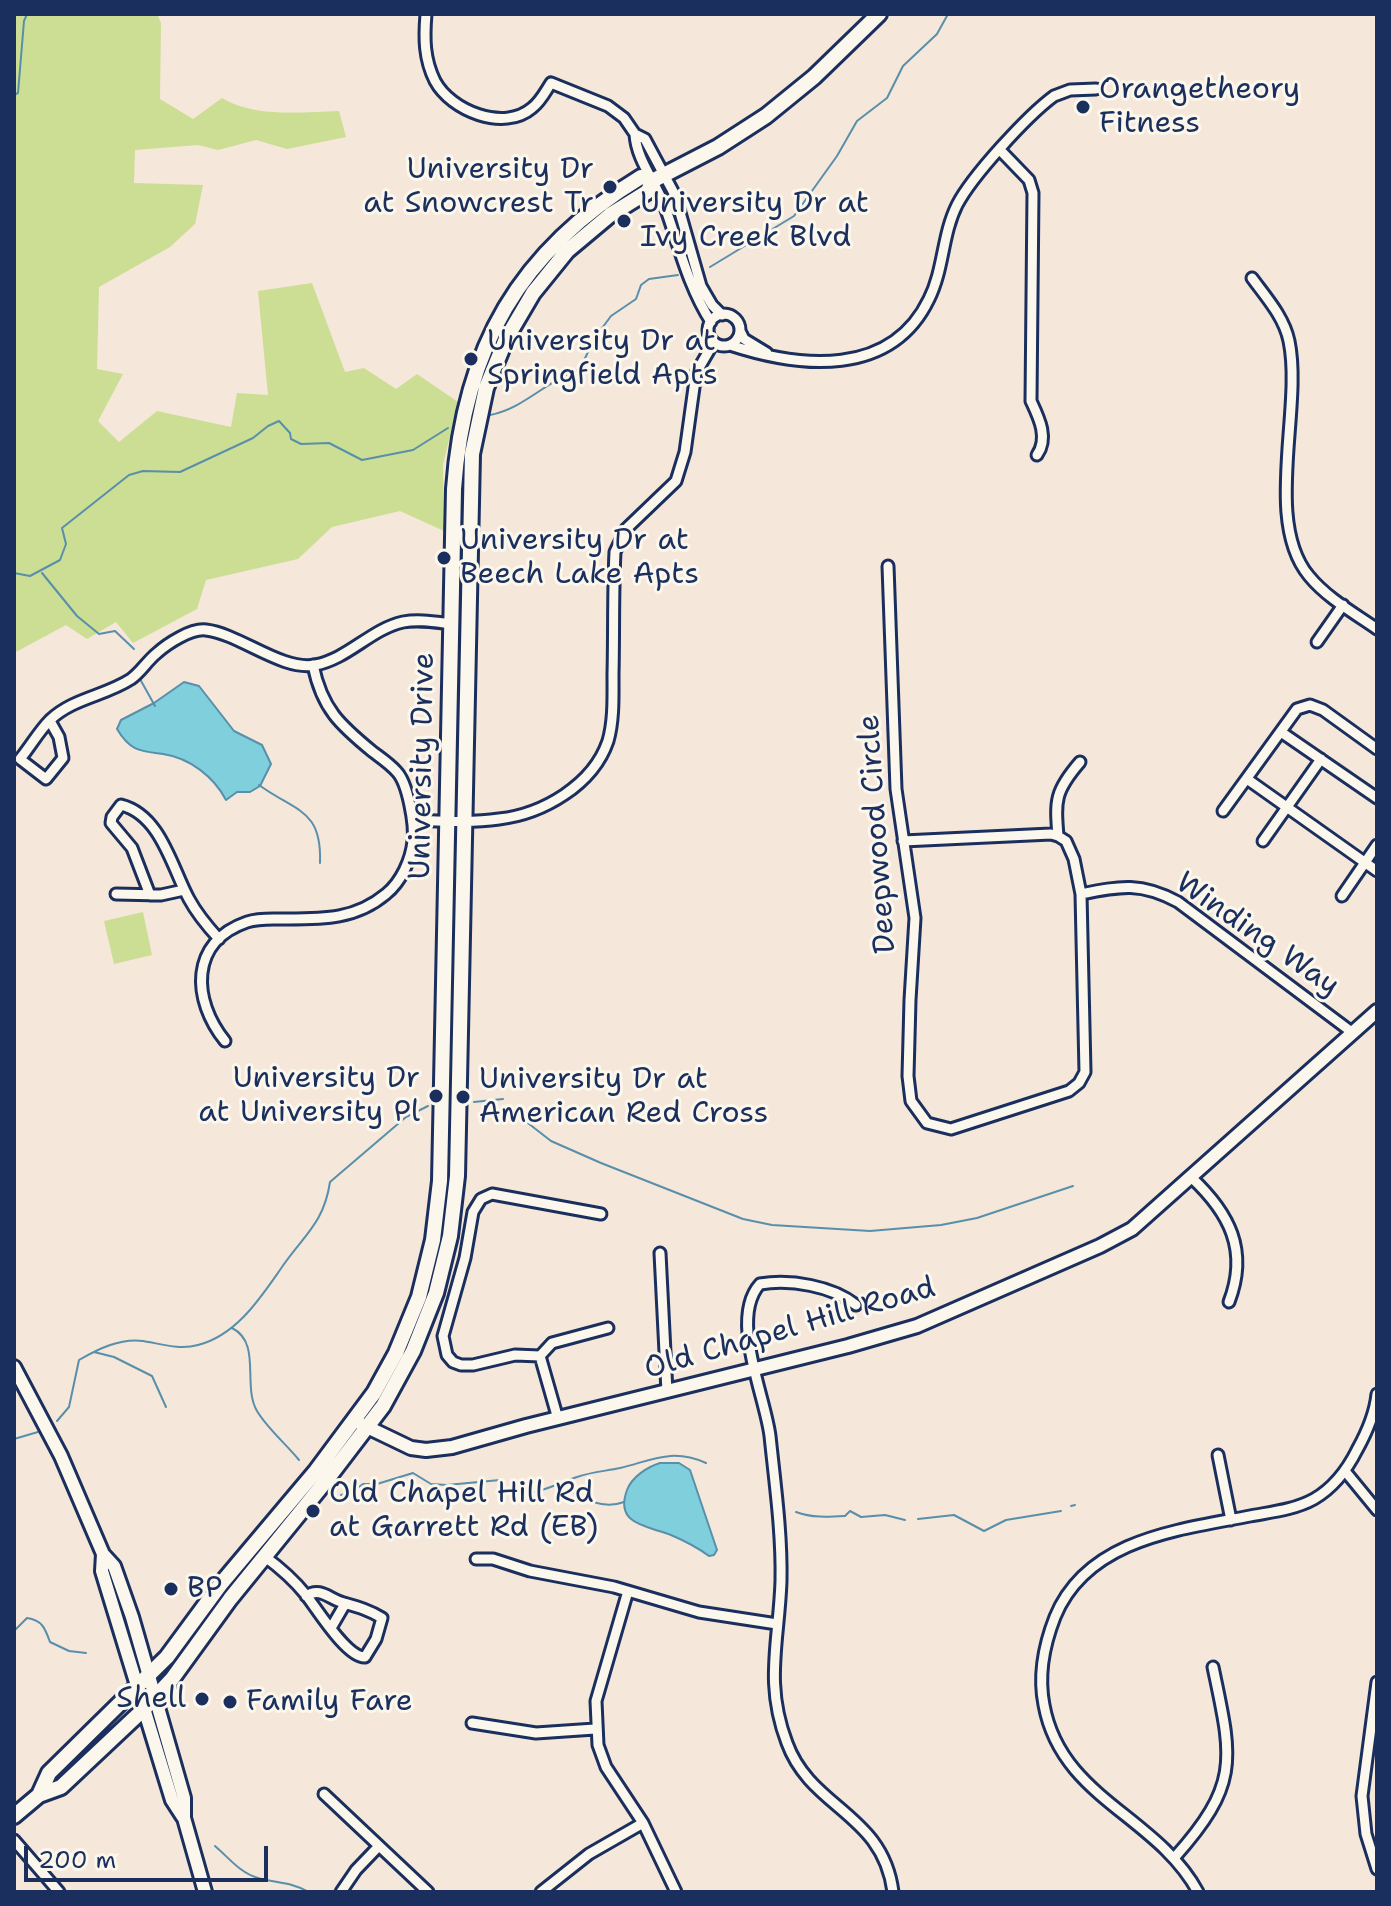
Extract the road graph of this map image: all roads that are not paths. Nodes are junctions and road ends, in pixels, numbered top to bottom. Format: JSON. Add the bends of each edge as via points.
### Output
{"nodes":[{"id":1,"x":426,"y":14,"type":"edge"},
{"id":2,"x":877,"y":14,"type":"edge"},
{"id":3,"x":1096,"y":89,"type":"dead end"},
{"id":4,"x":1000,"y":150,"type":"junction"},
{"id":5,"x":659,"y":177,"type":"junction"},
{"id":6,"x":1252,"y":278,"type":"dead end"},
{"id":7,"x":722,"y":315,"type":"junction"},
{"id":8,"x":711,"y":322,"type":"junction"},
{"id":9,"x":740,"y":331,"type":"junction"},
{"id":10,"x":714,"y":342,"type":"junction"},
{"id":11,"x":730,"y":345,"type":"junction"},
{"id":12,"x":774,"y":357,"type":"junction"},
{"id":13,"x":1037,"y":455,"type":"dead end"},
{"id":14,"x":888,"y":566,"type":"dead end"},
{"id":15,"x":1343,"y":605,"type":"junction"},
{"id":16,"x":452,"y":624,"type":"junction"},
{"id":17,"x":1377,"y":629,"type":"edge"},
{"id":18,"x":1317,"y":642,"type":"dead end"},
{"id":19,"x":313,"y":665,"type":"junction"},
{"id":20,"x":50,"y":721,"type":"junction"},
{"id":21,"x":1281,"y":732,"type":"junction"},
{"id":22,"x":1377,"y":749,"type":"edge"},
{"id":23,"x":1321,"y":759,"type":"junction"},
{"id":24,"x":1080,"y":762,"type":"dead end"},
{"id":25,"x":1247,"y":779,"type":"junction"},
{"id":26,"x":1377,"y":798,"type":"edge"},
{"id":27,"x":1288,"y":808,"type":"junction"},
{"id":28,"x":1223,"y":811,"type":"dead end"},
{"id":29,"x":414,"y":820,"type":"junction"},
{"id":30,"x":448,"y":821,"type":"junction"},
{"id":31,"x":464,"y":821,"type":"junction"},
{"id":32,"x":1058,"y":836,"type":"junction"},
{"id":33,"x":903,"y":841,"type":"junction"},
{"id":34,"x":1263,"y":841,"type":"dead end"},
{"id":35,"x":1377,"y":845,"type":"edge"},
{"id":36,"x":1365,"y":862,"type":"junction"},
{"id":37,"x":1377,"y":871,"type":"edge"},
{"id":38,"x":184,"y":890,"type":"junction"},
{"id":39,"x":116,"y":894,"type":"dead end"},
{"id":40,"x":1081,"y":894,"type":"junction"},
{"id":41,"x":150,"y":895,"type":"junction"},
{"id":42,"x":1342,"y":896,"type":"dead end"},
{"id":43,"x":219,"y":939,"type":"junction"},
{"id":44,"x":1377,"y":1011,"type":"edge"},
{"id":45,"x":1353,"y":1033,"type":"junction"},
{"id":46,"x":225,"y":1041,"type":"dead end"},
{"id":47,"x":1192,"y":1178,"type":"junction"},
{"id":48,"x":601,"y":1214,"type":"dead end"},
{"id":49,"x":660,"y":1253,"type":"dead end"},
{"id":50,"x":1229,"y":1302,"type":"dead end"},
{"id":51,"x":856,"y":1305,"type":"dead end"},
{"id":52,"x":608,"y":1328,"type":"dead end"},
{"id":53,"x":540,"y":1356,"type":"junction"},
{"id":54,"x":14,"y":1367,"type":"edge"},
{"id":55,"x":754,"y":1370,"type":"junction"},
{"id":56,"x":667,"y":1392,"type":"junction"},
{"id":57,"x":1377,"y":1394,"type":"edge"},
{"id":58,"x":558,"y":1419,"type":"junction"},
{"id":59,"x":361,"y":1424,"type":"junction"},
{"id":60,"x":1218,"y":1455,"type":"dead end"},
{"id":61,"x":1345,"y":1471,"type":"junction"},
{"id":62,"x":1377,"y":1510,"type":"edge"},
{"id":63,"x":1231,"y":1520,"type":"junction"},
{"id":64,"x":103,"y":1554,"type":"junction"},
{"id":65,"x":264,"y":1556,"type":"junction"},
{"id":66,"x":476,"y":1559,"type":"dead end"},
{"id":67,"x":628,"y":1591,"type":"junction"},
{"id":68,"x":306,"y":1596,"type":"junction"},
{"id":69,"x":345,"y":1604,"type":"junction"},
{"id":70,"x":777,"y":1624,"type":"junction"},
{"id":71,"x":331,"y":1628,"type":"junction"},
{"id":72,"x":1213,"y":1667,"type":"dead end"},
{"id":73,"x":149,"y":1675,"type":"junction"},
{"id":74,"x":1377,"y":1682,"type":"edge"},
{"id":75,"x":138,"y":1687,"type":"junction"},
{"id":76,"x":155,"y":1697,"type":"junction"},
{"id":77,"x":144,"y":1709,"type":"junction"},
{"id":78,"x":472,"y":1723,"type":"dead end"},
{"id":79,"x":595,"y":1729,"type":"junction"},
{"id":80,"x":324,"y":1794,"type":"dead end"},
{"id":81,"x":39,"y":1795,"type":"junction"},
{"id":82,"x":14,"y":1816,"type":"edge"},
{"id":83,"x":184,"y":1818,"type":"junction"},
{"id":84,"x":643,"y":1823,"type":"junction"},
{"id":85,"x":14,"y":1840,"type":"edge"},
{"id":86,"x":378,"y":1847,"type":"junction"},
{"id":87,"x":1175,"y":1857,"type":"junction"},
{"id":88,"x":1377,"y":1869,"type":"edge"},
{"id":89,"x":59,"y":1892,"type":"edge"},
{"id":90,"x":205,"y":1892,"type":"edge"},
{"id":91,"x":341,"y":1892,"type":"edge"},
{"id":92,"x":428,"y":1892,"type":"edge"},
{"id":93,"x":541,"y":1892,"type":"edge"},
{"id":94,"x":676,"y":1892,"type":"edge"},
{"id":95,"x":893,"y":1892,"type":"edge"},
{"id":96,"x":1198,"y":1892,"type":"edge"}],
"edges":[{"from":1,"to":5,"type":"street","via":[[426,55],[444,95],[457,106],[492,116],[520,114],[530,110],[551,83],[624,118],[635,134],[635,147]]},
{"from":2,"to":5,"type":"main road","name":"University Drive","via":[[766,116]]},
{"from":3,"to":4,"type":"street","via":[[1054,96]]},
{"from":4,"to":12,"type":"street","via":[[956,207],[935,284],[908,330],[864,358],[822,362]]},
{"from":4,"to":13,"type":"street","via":[[1029,180],[1033,193],[1031,401],[1042,425],[1043,444]]},
{"from":5,"to":7,"type":"street","via":[[675,195],[701,286]]},
{"from":5,"to":8,"type":"street","via":[[695,296]]},
{"from":5,"to":16,"type":"main road","name":"University Drive","via":[[641,177],[567,232],[523,280],[483,352],[458,441]]},
{"from":5,"to":31,"type":"main road","name":"University Drive","via":[[647,192],[589,231],[552,269],[506,339],[486,388],[471,481]]},
{"from":6,"to":15,"type":"street","via":[[1277,311],[1290,343],[1287,507],[1292,541],[1310,578]]},
{"from":7,"to":8,"type":"street"},
{"from":7,"to":9,"type":"street","via":[[735,319]]},
{"from":8,"to":10,"type":"street","via":[[708,330]]},
{"from":9,"to":11,"type":"street"},
{"from":9,"to":12,"type":"street"},
{"from":10,"to":11,"type":"street"},
{"from":10,"to":31,"type":"street","via":[[696,373],[676,481],[626,529],[615,552],[612,711],[601,756],[577,785],[542,807],[508,818]]},
{"from":11,"to":12,"type":"street"},
{"from":14,"to":33,"type":"street","name":"Deepwood Circle","via":[[896,789]]},
{"from":15,"to":17,"type":"street"},
{"from":15,"to":18,"type":"street"},
{"from":16,"to":19,"type":"street","via":[[401,622]]},
{"from":16,"to":30,"type":"main road","name":"University Drive"},
{"from":19,"to":20,"type":"street","via":[[285,661],[204,629],[157,652],[116,688],[73,703]]},
{"from":19,"to":29,"type":"street","via":[[322,699],[337,721],[399,773]]},
{"from":20,"to":20,"type":"street","via":[[20,759],[46,779],[63,758]]},
{"from":21,"to":22,"type":"street","via":[[1297,709],[1310,705]]},
{"from":21,"to":23,"type":"street"},
{"from":21,"to":25,"type":"street"},
{"from":23,"to":26,"type":"street"},
{"from":23,"to":27,"type":"street"},
{"from":24,"to":32,"type":"street","name":"Deepwood Circle","via":[[1057,800]]},
{"from":25,"to":27,"type":"street"},
{"from":25,"to":28,"type":"street"},
{"from":27,"to":34,"type":"street"},
{"from":27,"to":36,"type":"street"},
{"from":29,"to":30,"type":"street"},
{"from":29,"to":43,"type":"street","via":[[412,851],[403,874],[370,908],[328,918],[262,919]]},
{"from":30,"to":31,"type":"street"},
{"from":30,"to":59,"type":"main road","name":"University Drive","via":[[438,1209],[425,1277],[405,1333]]},
{"from":31,"to":59,"type":"main road","name":"University Drive","via":[[457,1176],[450,1236],[436,1293],[401,1378]]},
{"from":32,"to":33,"type":"street"},
{"from":32,"to":40,"type":"street","name":"Deepwood Circle","via":[[1074,859]]},
{"from":33,"to":40,"type":"street","name":"Deepwood Circle","via":[[915,918],[911,1101],[922,1118],[940,1128],[957,1129],[1024,1107],[1069,1091],[1082,1078],[1087,1059]]},
{"from":35,"to":36,"type":"street"},
{"from":36,"to":37,"type":"street"},
{"from":36,"to":42,"type":"street"},
{"from":38,"to":41,"type":"street"},
{"from":38,"to":41,"type":"street","via":[[146,820],[121,805],[111,823],[132,848]]},
{"from":38,"to":43,"type":"street"},
{"from":39,"to":41,"type":"street"},
{"from":40,"to":45,"type":"street","name":"Winding Way","via":[[1135,886],[1168,897]]},
{"from":43,"to":46,"type":"street","via":[[202,969],[202,996],[207,1015]]},
{"from":44,"to":45,"type":"street","name":"Old Chapel Hill Road"},
{"from":45,"to":47,"type":"street","name":"Old Chapel Hill Road"},
{"from":47,"to":50,"type":"street","via":[[1218,1204],[1233,1233],[1237,1265]]},
{"from":47,"to":55,"type":"street","name":"Old Chapel Hill Road","via":[[1122,1235],[949,1313]]},
{"from":48,"to":53,"type":"street","via":[[492,1194],[473,1212],[443,1336],[447,1355],[461,1365]]},
{"from":49,"to":56,"type":"street"},
{"from":51,"to":55,"type":"street","via":[[842,1294],[760,1284],[749,1301]]},
{"from":52,"to":53,"type":"street","via":[[552,1343]]},
{"from":53,"to":58,"type":"street"},
{"from":54,"to":64,"type":"street","via":[[61,1456]]},
{"from":55,"to":56,"type":"street","name":"Old Chapel Hill Road"},
{"from":55,"to":70,"type":"street","via":[[766,1413],[775,1485],[781,1559]]},
{"from":56,"to":58,"type":"street","name":"Old Chapel Hill Road"},
{"from":57,"to":61,"type":"street","via":[[1370,1424]]},
{"from":58,"to":59,"type":"street","name":"Old Chapel Hill Road","via":[[434,1450],[402,1445]]},
{"from":59,"to":65,"type":"main road"},
{"from":59,"to":73,"type":"main road","via":[[245,1553]]},
{"from":60,"to":63,"type":"street"},
{"from":61,"to":62,"type":"street"},
{"from":61,"to":63,"type":"street","via":[[1301,1505]]},
{"from":63,"to":87,"type":"street","via":[[1147,1538],[1101,1560],[1058,1609],[1044,1649],[1043,1704],[1063,1755],[1078,1777]]},
{"from":64,"to":73,"type":"street","via":[[114,1566]]},
{"from":64,"to":75,"type":"street","via":[[102,1571]]},
{"from":65,"to":68,"type":"street"},
{"from":65,"to":76,"type":"main road"},
{"from":66,"to":67,"type":"street"},
{"from":67,"to":70,"type":"street","via":[[699,1612]]},
{"from":67,"to":79,"type":"street","via":[[599,1686]]},
{"from":68,"to":69,"type":"street","via":[[317,1592]]},
{"from":68,"to":71,"type":"street"},
{"from":69,"to":71,"type":"street"},
{"from":69,"to":71,"type":"street","via":[[382,1618],[365,1657],[360,1658]]},
{"from":70,"to":95,"type":"street","via":[[773,1688],[788,1747],[814,1785],[879,1847]]},
{"from":72,"to":87,"type":"street","via":[[1227,1736],[1226,1773],[1209,1815]]},
{"from":73,"to":75,"type":"main road"},
{"from":73,"to":76,"type":"street"},
{"from":74,"to":88,"type":"street","via":[[1362,1796]]},
{"from":75,"to":77,"type":"street"},
{"from":75,"to":81,"type":"main road","via":[[49,1773]]},
{"from":76,"to":77,"type":"main road"},
{"from":76,"to":83,"type":"street","via":[[184,1798]]},
{"from":77,"to":81,"type":"main road","via":[[61,1787]]},
{"from":77,"to":83,"type":"street","via":[[172,1800]]},
{"from":78,"to":79,"type":"street","via":[[536,1733]]},
{"from":79,"to":84,"type":"street","via":[[606,1767]]},
{"from":80,"to":86,"type":"street"},
{"from":81,"to":82,"type":"main road"},
{"from":83,"to":90,"type":"street"},
{"from":84,"to":93,"type":"street","via":[[589,1854]]},
{"from":84,"to":94,"type":"street"},
{"from":85,"to":89,"type":"street"},
{"from":86,"to":91,"type":"street"},
{"from":86,"to":92,"type":"street"},
{"from":87,"to":96,"type":"street"}]}
